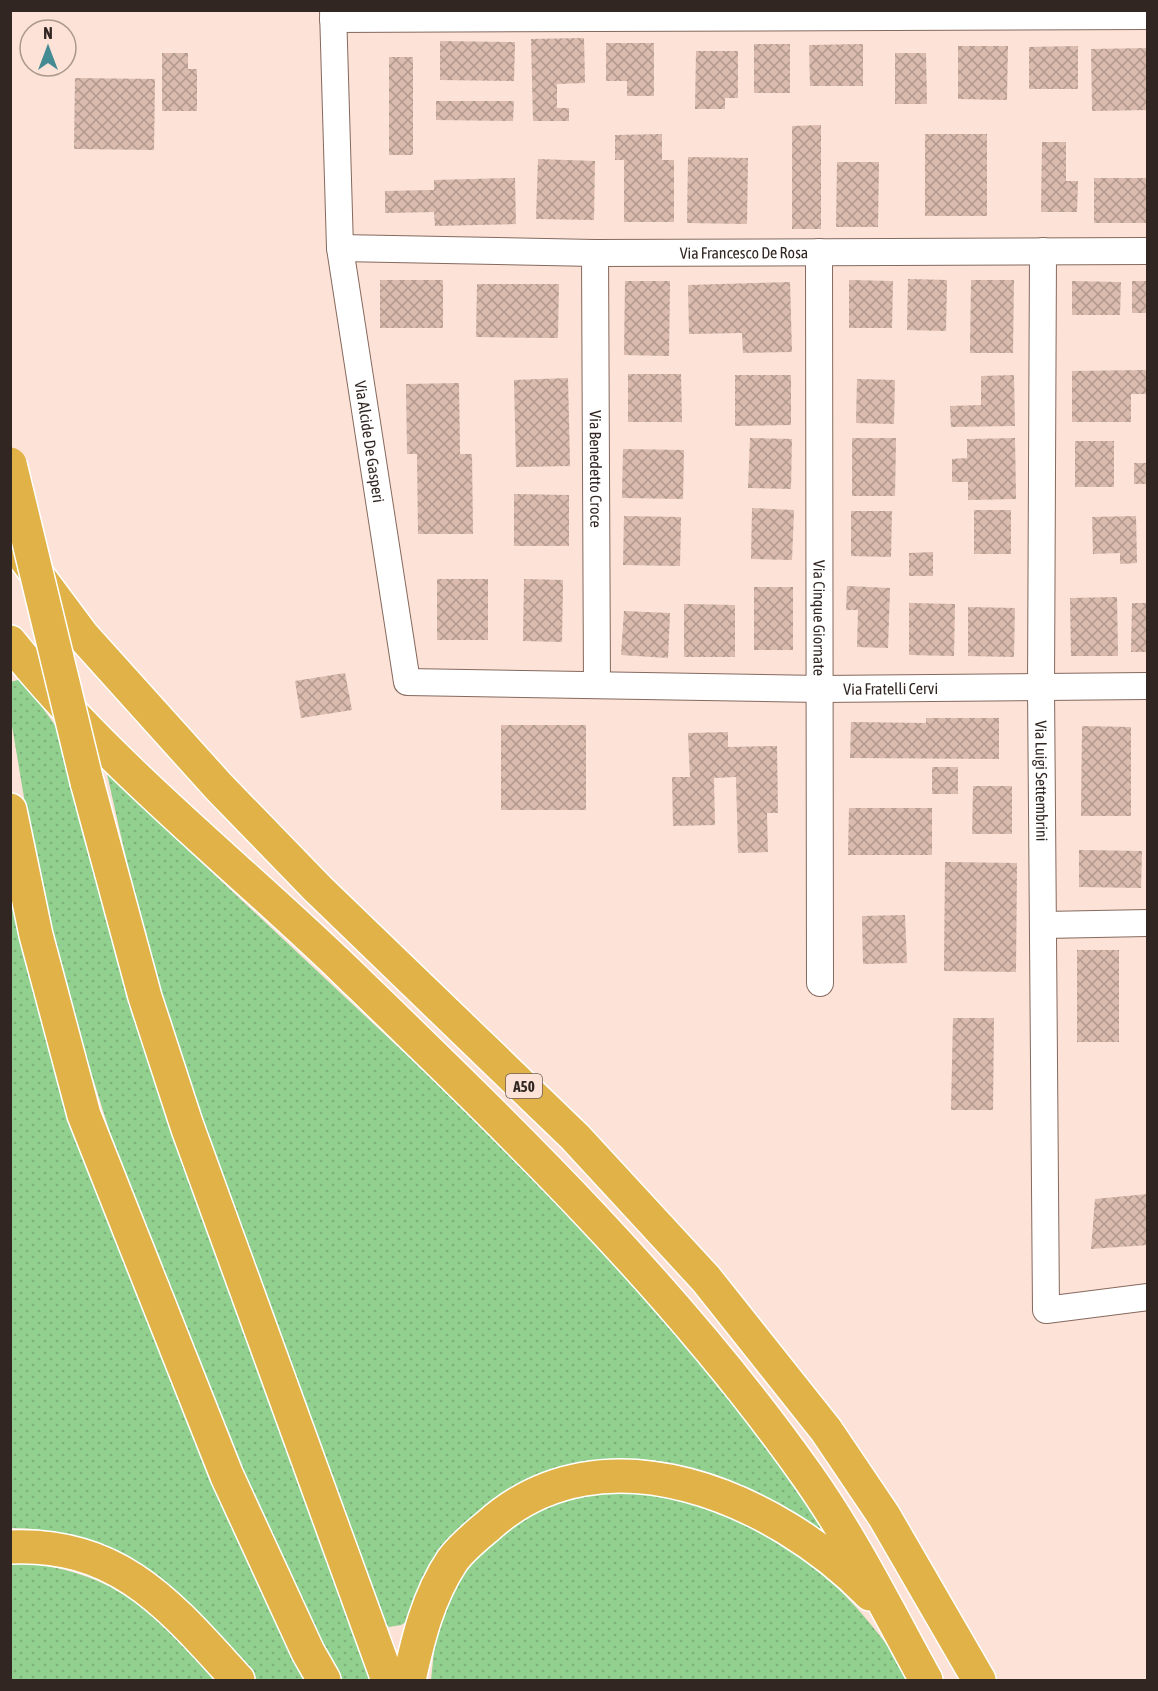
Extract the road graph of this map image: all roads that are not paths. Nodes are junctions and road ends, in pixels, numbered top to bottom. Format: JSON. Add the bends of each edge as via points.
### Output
{"nodes":[{"id":1,"x":333,"y":15,"type":"edge"},
{"id":2,"x":825,"y":15,"type":"edge"},
{"id":3,"x":1148,"y":16,"type":"edge"},
{"id":4,"x":340,"y":248,"type":"junction"},
{"id":5,"x":1148,"y":250,"type":"edge"},
{"id":6,"x":1043,"y":251,"type":"junction"},
{"id":7,"x":819,"y":252,"type":"junction"},
{"id":8,"x":595,"y":253,"type":"junction"},
{"id":9,"x":10,"y":464,"type":"edge"},
{"id":10,"x":10,"y":538,"type":"edge"},
{"id":11,"x":10,"y":642,"type":"edge"},
{"id":12,"x":597,"y":685,"type":"junction"},
{"id":13,"x":1148,"y":686,"type":"edge"},
{"id":14,"x":820,"y":688,"type":"junction"},
{"id":15,"x":1041,"y":688,"type":"junction"},
{"id":16,"x":10,"y":810,"type":"edge"},
{"id":17,"x":1148,"y":923,"type":"edge"},
{"id":18,"x":1044,"y":925,"type":"junction"},
{"id":19,"x":820,"y":983,"type":"dead end"},
{"id":20,"x":1148,"y":1298,"type":"edge"},
{"id":21,"x":10,"y":1547,"type":"edge"},
{"id":22,"x":890,"y":1615,"type":"junction"},
{"id":23,"x":238,"y":1680,"type":"edge"},
{"id":24,"x":324,"y":1680,"type":"edge"},
{"id":25,"x":388,"y":1680,"type":"edge"},
{"id":26,"x":409,"y":1680,"type":"edge"},
{"id":27,"x":927,"y":1680,"type":"edge"},
{"id":28,"x":979,"y":1680,"type":"edge"}],
"edges":[{"from":1,"to":2,"type":"street"},
{"from":1,"to":4,"type":"street","name":"Via Alcide De Gasperi"},
{"from":2,"to":3,"type":"street"},
{"from":4,"to":8,"type":"street","name":"Via Francesco De Rosa"},
{"from":4,"to":12,"type":"street","name":"Via Alcide De Gasperi","via":[[407,682]]},
{"from":5,"to":6,"type":"street","name":"Via Francesco De Rosa"},
{"from":6,"to":7,"type":"street","name":"Via Francesco De Rosa"},
{"from":6,"to":15,"type":"street","name":"Via Luigi Settembrini"},
{"from":7,"to":8,"type":"street","name":"Via Francesco De Rosa"},
{"from":7,"to":14,"type":"street","name":"Via Cinque Giornate"},
{"from":8,"to":12,"type":"street","name":"Via Benedetto Croce"},
{"from":9,"to":25,"type":"highway","bridge":true,"via":[[87,782],[145,997],[187,1126]]},
{"from":10,"to":28,"type":"highway","number":"A50","via":[[83,636],[219,787],[318,889],[575,1137],[706,1279],[769,1355],[884,1516]]},
{"from":11,"to":22,"type":"highway","via":[[107,752],[342,967],[578,1200],[761,1413],[866,1567]]},
{"from":12,"to":14,"type":"street","name":"Via Fratelli Cervi"},
{"from":13,"to":15,"type":"street","name":"Via Fratelli Cervi"},
{"from":14,"to":15,"type":"street","name":"Via Fratelli Cervi"},
{"from":14,"to":19,"type":"street","name":"Via Cinque Giornate"},
{"from":15,"to":18,"type":"street","name":"Via Luigi Settembrini"},
{"from":16,"to":24,"type":"highway","via":[[36,935],[84,1114],[227,1476]]},
{"from":17,"to":18,"type":"street"},
{"from":18,"to":20,"type":"street","name":"Via Luigi Settembrini","via":[[1046,1310]]},
{"from":21,"to":23,"type":"highway","via":[[91,1557],[127,1573],[170,1609]]},
{"from":22,"to":26,"type":"highway","via":[[854,1578],[816,1549],[732,1499],[651,1476],[609,1476],[567,1482],[533,1494],[502,1513],[453,1559],[423,1623]]},
{"from":22,"to":27,"type":"highway"}]}
